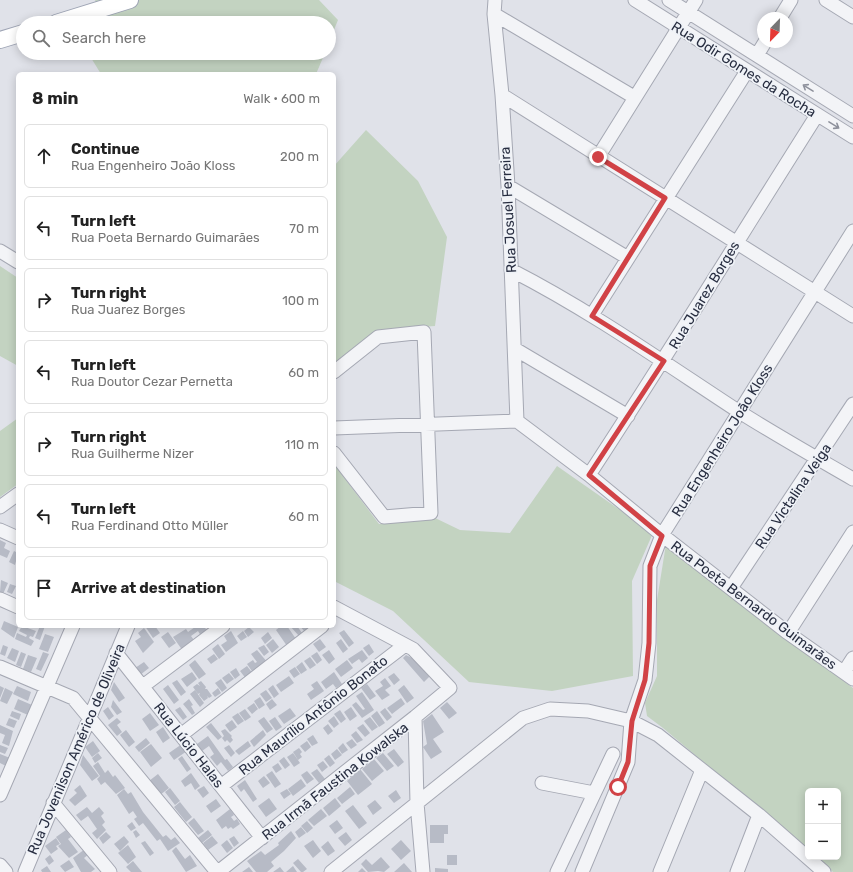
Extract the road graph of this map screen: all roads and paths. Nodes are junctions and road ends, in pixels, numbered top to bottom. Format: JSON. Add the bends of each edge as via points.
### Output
{"nodes":[{"id":1,"x":130,"y":0,"type":"edge"},
{"id":2,"x":495,"y":0,"type":"edge"},
{"id":3,"x":635,"y":0,"type":"edge"},
{"id":4,"x":669,"y":0,"type":"edge"},
{"id":5,"x":696,"y":0,"type":"edge"},
{"id":6,"x":791,"y":0,"type":"edge"},
{"id":7,"x":826,"y":0,"type":"edge"},
{"id":8,"x":688,"y":12,"type":"junction"},
{"id":9,"x":784,"y":12,"type":"edge"},
{"id":10,"x":494,"y":14,"type":"junction"},
{"id":11,"x":79,"y":16,"type":"edge"},
{"id":12,"x":853,"y":17,"type":"edge"},
{"id":13,"x":679,"y":28,"type":"junction"},
{"id":14,"x":16,"y":35,"type":"edge"},
{"id":15,"x":0,"y":40,"type":"edge"},
{"id":16,"x":762,"y":48,"type":"edge"},
{"id":17,"x":757,"y":56,"type":"junction"},
{"id":18,"x":747,"y":70,"type":"junction"},
{"id":19,"x":502,"y":95,"type":"junction"},
{"id":20,"x":634,"y":97,"type":"junction"},
{"id":21,"x":817,"y":115,"type":"junction"},
{"id":22,"x":853,"y":116,"type":"edge"},
{"id":23,"x":853,"y":137,"type":"edge"},
{"id":24,"x":598,"y":157,"type":"junction"},
{"id":25,"x":508,"y":186,"type":"junction"},
{"id":26,"x":665,"y":198,"type":"junction"},
{"id":27,"x":853,"y":230,"type":"edge"},
{"id":28,"x":736,"y":242,"type":"junction"},
{"id":29,"x":0,"y":251,"type":"edge"},
{"id":30,"x":628,"y":258,"type":"junction"},
{"id":31,"x":16,"y":261,"type":"edge"},
{"id":32,"x":511,"y":270,"type":"junction"},
{"id":33,"x":814,"y":293,"type":"junction"},
{"id":34,"x":592,"y":316,"type":"junction"},
{"id":35,"x":853,"y":316,"type":"edge"},
{"id":36,"x":515,"y":349,"type":"junction"},
{"id":37,"x":664,"y":361,"type":"junction"},
{"id":38,"x":336,"y":370,"type":"edge"},
{"id":39,"x":853,"y":404,"type":"edge"},
{"id":40,"x":739,"y":411,"type":"junction"},
{"id":41,"x":628,"y":416,"type":"junction"},
{"id":42,"x":517,"y":421,"type":"junction"},
{"id":43,"x":428,"y":423,"type":"junction"},
{"id":44,"x":336,"y":428,"type":"edge"},
{"id":45,"x":336,"y":456,"type":"edge"},
{"id":46,"x":818,"y":458,"type":"junction"},
{"id":47,"x":589,"y":475,"type":"junction"},
{"id":48,"x":853,"y":479,"type":"edge"},
{"id":49,"x":16,"y":495,"type":"edge"},
{"id":50,"x":0,"y":506,"type":"edge"},
{"id":51,"x":0,"y":530,"type":"edge"},
{"id":52,"x":853,"y":532,"type":"edge"},
{"id":53,"x":662,"y":536,"type":"junction"},
{"id":54,"x":16,"y":537,"type":"edge"},
{"id":55,"x":731,"y":588,"type":"junction"},
{"id":56,"x":0,"y":599,"type":"edge"},
{"id":57,"x":16,"y":606,"type":"edge"},
{"id":58,"x":336,"y":612,"type":"edge"},
{"id":59,"x":69,"y":628,"type":"edge"},
{"id":60,"x":127,"y":628,"type":"edge"},
{"id":61,"x":220,"y":628,"type":"edge"},
{"id":62,"x":319,"y":628,"type":"edge"},
{"id":63,"x":788,"y":633,"type":"junction"},
{"id":64,"x":405,"y":645,"type":"junction"},
{"id":65,"x":116,"y":653,"type":"junction"},
{"id":66,"x":853,"y":658,"type":"edge"},
{"id":67,"x":0,"y":666,"type":"edge"},
{"id":68,"x":849,"y":676,"type":"edge"},
{"id":69,"x":143,"y":686,"type":"junction"},
{"id":70,"x":46,"y":687,"type":"junction"},
{"id":71,"x":89,"y":718,"type":"junction"},
{"id":72,"x":415,"y":718,"type":"junction"},
{"id":73,"x":632,"y":721,"type":"junction"},
{"id":74,"x":181,"y":735,"type":"junction"},
{"id":75,"x":613,"y":754,"type":"dead end"},
{"id":76,"x":702,"y":770,"type":"junction"},
{"id":77,"x":542,"y":783,"type":"dead end"},
{"id":78,"x":221,"y":786,"type":"junction"},
{"id":79,"x":594,"y":793,"type":"junction"},
{"id":80,"x":0,"y":795,"type":"edge"},
{"id":81,"x":418,"y":802,"type":"junction"},
{"id":82,"x":53,"y":803,"type":"junction"},
{"id":83,"x":759,"y":815,"type":"junction"},
{"id":84,"x":262,"y":838,"type":"junction"},
{"id":85,"x":0,"y":865,"type":"edge"},
{"id":86,"x":6,"y":872,"type":"edge"},
{"id":87,"x":25,"y":872,"type":"edge"},
{"id":88,"x":110,"y":872,"type":"edge"},
{"id":89,"x":217,"y":872,"type":"edge"},
{"id":90,"x":331,"y":872,"type":"edge"},
{"id":91,"x":423,"y":872,"type":"edge"},
{"id":92,"x":557,"y":872,"type":"edge"},
{"id":93,"x":582,"y":872,"type":"edge"},
{"id":94,"x":660,"y":872,"type":"edge"},
{"id":95,"x":737,"y":872,"type":"edge"},
{"id":96,"x":824,"y":872,"type":"edge"}],
"edges":[{"from":1,"to":11,"type":"main road"},
{"from":2,"to":10,"type":"street","name":"Rua Josuel Ferreira"},
{"from":3,"to":13,"type":"street","name":"Rua Odir Gomes da Rocha"},
{"from":4,"to":8,"type":"street","name":"Rua Odir Gomes da Rocha"},
{"from":5,"to":8,"type":"street"},
{"from":6,"to":9,"type":"street"},
{"from":7,"to":12,"type":"street"},
{"from":8,"to":13,"type":"street"},
{"from":8,"to":17,"type":"street","name":"Rua Odir Gomes da Rocha"},
{"from":10,"to":19,"type":"street","name":"Rua Josuel Ferreira"},
{"from":10,"to":20,"type":"street"},
{"from":13,"to":18,"type":"street","name":"Rua Odir Gomes da Rocha"},
{"from":13,"to":20,"type":"street"},
{"from":14,"to":15,"type":"main road"},
{"from":16,"to":17,"type":"street"},
{"from":22,"to":17,"type":"street","name":"Rua Odir Gomes da Rocha","one_way":true},
{"from":18,"to":21,"type":"street","name":"Rua Odir Gomes da Rocha"},
{"from":18,"to":26,"type":"street"},
{"from":19,"to":24,"type":"street"},
{"from":19,"to":25,"type":"street","name":"Rua Josuel Ferreira"},
{"from":20,"to":24,"type":"street"},
{"from":21,"to":23,"type":"street","name":"Rua Odir Gomes da Rocha","one_way":true},
{"from":21,"to":28,"type":"street","name":"Rua Juarez Borges"},
{"from":24,"to":26,"type":"street"},
{"from":25,"to":30,"type":"street"},
{"from":25,"to":32,"type":"street","name":"Rua Josuel Ferreira"},
{"from":26,"to":28,"type":"street"},
{"from":26,"to":30,"type":"street"},
{"from":27,"to":33,"type":"street","name":"Rua Engenheiro João Kloss"},
{"from":28,"to":33,"type":"street"},
{"from":28,"to":37,"type":"street","name":"Rua Juarez Borges"},
{"from":29,"to":31,"type":"street"},
{"from":30,"to":34,"type":"street"},
{"from":32,"to":34,"type":"street","via":[[556,293]]},
{"from":32,"to":36,"type":"street","name":"Rua Josuel Ferreira"},
{"from":33,"to":35,"type":"street"},
{"from":33,"to":40,"type":"street","name":"Rua Engenheiro João Kloss"},
{"from":34,"to":37,"type":"street"},
{"from":36,"to":41,"type":"street"},
{"from":36,"to":42,"type":"street","name":"Rua Josuel Ferreira"},
{"from":37,"to":40,"type":"street"},
{"from":37,"to":41,"type":"street","name":"Rua Juarez Borges"},
{"from":38,"to":43,"type":"street","via":[[378,337],[424,332]]},
{"from":39,"to":46,"type":"street","name":"Rua Victalina Veiga"},
{"from":40,"to":46,"type":"street"},
{"from":40,"to":53,"type":"street","name":"Rua Engenheiro João Kloss"},
{"from":41,"to":47,"type":"street","name":"Rua Juarez Borges"},
{"from":42,"to":43,"type":"street"},
{"from":42,"to":47,"type":"street","name":"Rua Poeta Bernardo Guimarães"},
{"from":43,"to":44,"type":"street"},
{"from":43,"to":45,"type":"street","via":[[431,513],[384,517]]},
{"from":46,"to":48,"type":"street"},
{"from":46,"to":55,"type":"street","name":"Rua Victalina Veiga"},
{"from":47,"to":53,"type":"street","name":"Rua Poeta Bernardo Guimarães"},
{"from":49,"to":50,"type":"street"},
{"from":51,"to":54,"type":"street"},
{"from":52,"to":63,"type":"street"},
{"from":53,"to":55,"type":"street","name":"Rua Poeta Bernardo Guimarães"},
{"from":53,"to":73,"type":"street","name":"Rua Engenheiro João Kloss","via":[[650,566],[646,672]]},
{"from":55,"to":63,"type":"street","name":"Rua Poeta Bernardo Guimarães"},
{"from":56,"to":57,"type":"street"},
{"from":58,"to":64,"type":"street"},
{"from":59,"to":70,"type":"street"},
{"from":60,"to":65,"type":"street","name":"Rua Jovenilson Américo de Oliveira"},
{"from":61,"to":69,"type":"street"},
{"from":62,"to":74,"type":"street"},
{"from":63,"to":68,"type":"street","name":"Rua Poeta Bernardo Guimarães"},
{"from":64,"to":72,"type":"street","name":"Rua Irmã Faustina Kowalska","via":[[413,649],[450,688]]},
{"from":64,"to":78,"type":"street","name":"Rua Maurílio Antônio Bonato"},
{"from":65,"to":69,"type":"street","name":"Rua Lúcio Halas"},
{"from":65,"to":71,"type":"street","name":"Rua Jovenilson Américo de Oliveira"},
{"from":66,"to":68,"type":"street"},
{"from":67,"to":70,"type":"street"},
{"from":69,"to":74,"type":"street","name":"Rua Lúcio Halas"},
{"from":70,"to":71,"type":"street","via":[[73,698]]},
{"from":70,"to":80,"type":"street"},
{"from":71,"to":82,"type":"street","name":"Rua Jovenilson Américo de Oliveira"},
{"from":71,"to":89,"type":"street"},
{"from":72,"to":81,"type":"street"},
{"from":72,"to":84,"type":"street","name":"Rua Irmã Faustina Kowalska"},
{"from":73,"to":76,"type":"street","via":[[658,735]]},
{"from":73,"to":81,"type":"street","via":[[588,711],[550,709],[523,718]]},
{"from":73,"to":93,"type":"street","name":"Rua Engenheiro João Kloss","via":[[628,762]]},
{"from":74,"to":78,"type":"street","name":"Rua Lúcio Halas"},
{"from":75,"to":79,"type":"street"},
{"from":76,"to":83,"type":"street"},
{"from":76,"to":94,"type":"street"},
{"from":77,"to":79,"type":"street"},
{"from":78,"to":84,"type":"street","name":"Rua Lúcio Halas"},
{"from":79,"to":92,"type":"street"},
{"from":81,"to":90,"type":"street"},
{"from":81,"to":91,"type":"street"},
{"from":82,"to":87,"type":"street","name":"Rua Jovenilson Américo de Oliveira"},
{"from":82,"to":88,"type":"street"},
{"from":83,"to":95,"type":"street"},
{"from":83,"to":96,"type":"street"},
{"from":84,"to":89,"type":"street","name":"Rua Irmã Faustina Kowalska"},
{"from":85,"to":86,"type":"street"}]}
